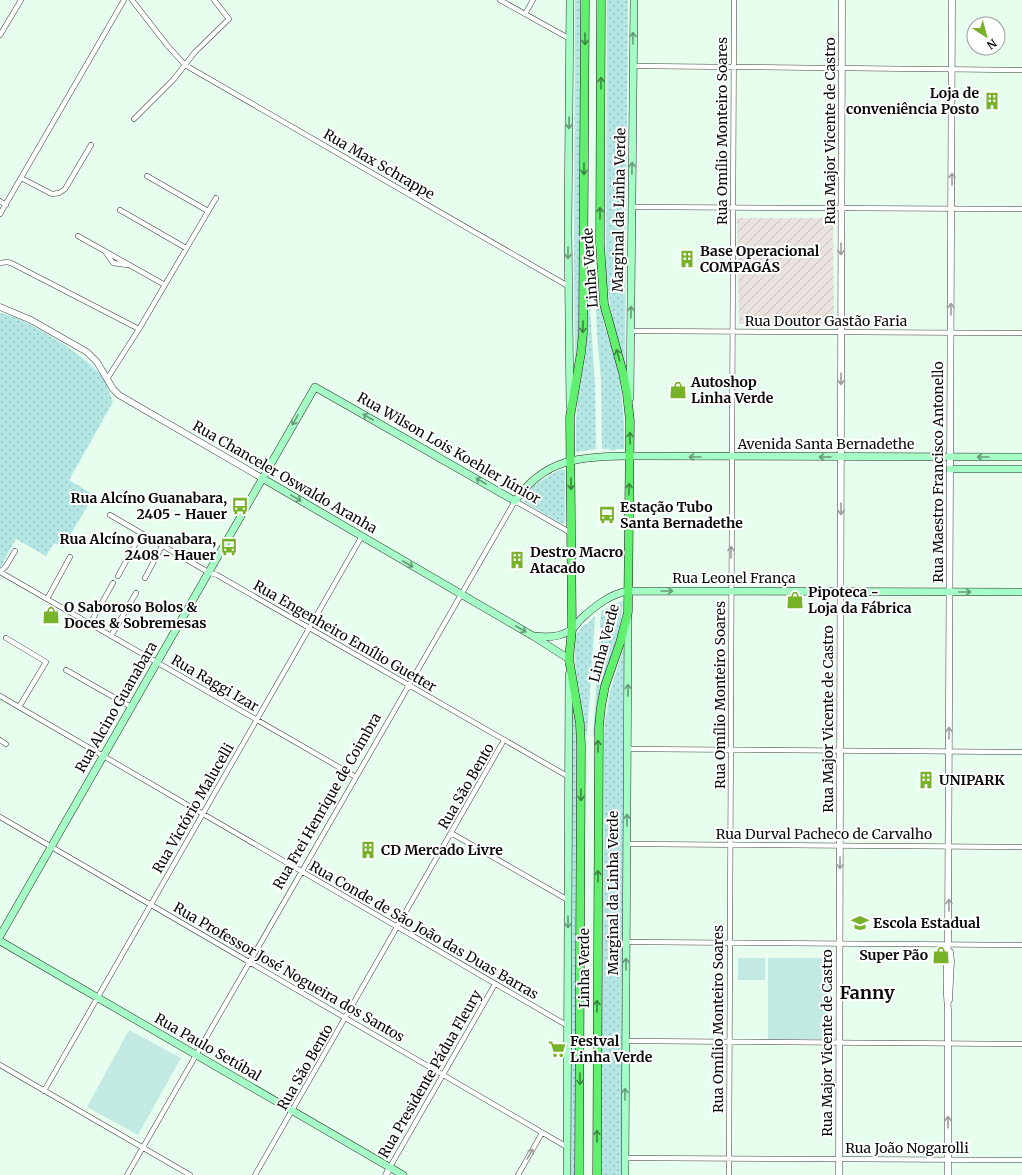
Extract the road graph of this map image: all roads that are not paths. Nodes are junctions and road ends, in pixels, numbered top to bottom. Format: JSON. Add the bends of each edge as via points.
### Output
{"nodes":[{"id":1,"x":21,"y":0,"type":"edge"},
{"id":2,"x":124,"y":0,"type":"edge"},
{"id":3,"x":132,"y":0,"type":"edge"},
{"id":4,"x":214,"y":0,"type":"edge"},
{"id":5,"x":500,"y":0,"type":"edge"},
{"id":6,"x":533,"y":0,"type":"edge"},
{"id":7,"x":570,"y":0,"type":"edge"},
{"id":8,"x":585,"y":0,"type":"edge"},
{"id":9,"x":601,"y":0,"type":"edge"},
{"id":10,"x":634,"y":0,"type":"edge"},
{"id":11,"x":734,"y":0,"type":"edge"},
{"id":12,"x":842,"y":0,"type":"edge"},
{"id":13,"x":952,"y":0,"type":"edge"},
{"id":14,"x":525,"y":14,"type":"junction"},
{"id":15,"x":0,"y":35,"type":"edge"},
{"id":16,"x":570,"y":39,"type":"junction"},
{"id":17,"x":185,"y":65,"type":"junction"},
{"id":18,"x":633,"y":66,"type":"junction"},
{"id":19,"x":733,"y":67,"type":"junction"},
{"id":20,"x":842,"y":68,"type":"junction"},
{"id":21,"x":952,"y":69,"type":"junction"},
{"id":22,"x":1022,"y":70,"type":"edge"},
{"id":23,"x":134,"y":119,"type":"dead end"},
{"id":24,"x":91,"y":145,"type":"dead end"},
{"id":25,"x":146,"y":176,"type":"dead end"},
{"id":26,"x":21,"y":178,"type":"junction"},
{"id":27,"x":216,"y":198,"type":"dead end"},
{"id":28,"x":0,"y":201,"type":"edge"},
{"id":29,"x":6,"y":205,"type":"junction"},
{"id":30,"x":632,"y":207,"type":"junction"},
{"id":31,"x":733,"y":208,"type":"junction"},
{"id":32,"x":841,"y":208,"type":"junction"},
{"id":33,"x":951,"y":209,"type":"junction"},
{"id":34,"x":1022,"y":209,"type":"edge"},
{"id":35,"x":120,"y":210,"type":"dead end"},
{"id":36,"x":208,"y":211,"type":"junction"},
{"id":37,"x":0,"y":214,"type":"edge"},
{"id":38,"x":78,"y":236,"type":"dead end"},
{"id":39,"x":186,"y":248,"type":"junction"},
{"id":40,"x":0,"y":263,"type":"edge"},
{"id":41,"x":165,"y":285,"type":"junction"},
{"id":42,"x":568,"y":286,"type":"junction"},
{"id":43,"x":0,"y":307,"type":"edge"},
{"id":44,"x":139,"y":329,"type":"junction"},
{"id":45,"x":631,"y":331,"type":"junction"},
{"id":46,"x":732,"y":331,"type":"junction"},
{"id":47,"x":841,"y":332,"type":"junction"},
{"id":48,"x":951,"y":332,"type":"junction"},
{"id":49,"x":1022,"y":333,"type":"edge"},
{"id":50,"x":107,"y":379,"type":"junction"},
{"id":51,"x":315,"y":387,"type":"joint"},
{"id":52,"x":570,"y":417,"type":"junction"},
{"id":53,"x":630,"y":421,"type":"junction"},
{"id":54,"x":630,"y":456,"type":"junction"},
{"id":55,"x":732,"y":457,"type":"junction"},
{"id":56,"x":841,"y":457,"type":"junction"},
{"id":57,"x":950,"y":457,"type":"junction"},
{"id":58,"x":1022,"y":457,"type":"edge"},
{"id":59,"x":570,"y":460,"type":"junction"},
{"id":60,"x":950,"y":469,"type":"junction"},
{"id":61,"x":1022,"y":469,"type":"edge"},
{"id":62,"x":262,"y":478,"type":"junction"},
{"id":63,"x":515,"y":501,"type":"junction"},
{"id":64,"x":110,"y":516,"type":"dead end"},
{"id":65,"x":571,"y":533,"type":"junction"},
{"id":66,"x":141,"y":534,"type":"junction"},
{"id":67,"x":362,"y":536,"type":"junction"},
{"id":68,"x":162,"y":546,"type":"junction"},
{"id":69,"x":15,"y":551,"type":"dead end"},
{"id":70,"x":70,"y":557,"type":"dead end"},
{"id":71,"x":0,"y":572,"type":"edge"},
{"id":72,"x":208,"y":572,"type":"junction"},
{"id":73,"x":118,"y":576,"type":"dead end"},
{"id":74,"x":144,"y":578,"type":"dead end"},
{"id":75,"x":113,"y":582,"type":"dead end"},
{"id":76,"x":628,"y":591,"type":"junction"},
{"id":77,"x":731,"y":591,"type":"junction"},
{"id":78,"x":840,"y":591,"type":"junction"},
{"id":79,"x":950,"y":592,"type":"junction"},
{"id":80,"x":1022,"y":592,"type":"edge"},
{"id":81,"x":136,"y":593,"type":"dead end"},
{"id":82,"x":461,"y":595,"type":"junction"},
{"id":83,"x":47,"y":599,"type":"junction"},
{"id":84,"x":628,"y":612,"type":"junction"},
{"id":85,"x":90,"y":624,"type":"junction"},
{"id":86,"x":309,"y":628,"type":"junction"},
{"id":87,"x":572,"y":629,"type":"junction"},
{"id":88,"x":111,"y":636,"type":"junction"},
{"id":89,"x":533,"y":636,"type":"junction"},
{"id":90,"x":6,"y":638,"type":"dead end"},
{"id":91,"x":569,"y":659,"type":"junction"},
{"id":92,"x":157,"y":662,"type":"junction"},
{"id":93,"x":66,"y":670,"type":"dead end"},
{"id":94,"x":409,"y":685,"type":"junction"},
{"id":95,"x":0,"y":696,"type":"edge"},
{"id":96,"x":19,"y":707,"type":"junction"},
{"id":97,"x":131,"y":707,"type":"junction"},
{"id":98,"x":256,"y":720,"type":"junction"},
{"id":99,"x":0,"y":740,"type":"edge"},
{"id":100,"x":504,"y":740,"type":"junction"},
{"id":101,"x":6,"y":744,"type":"dead end"},
{"id":102,"x":627,"y":749,"type":"junction"},
{"id":103,"x":730,"y":750,"type":"junction"},
{"id":104,"x":840,"y":750,"type":"junction"},
{"id":105,"x":949,"y":751,"type":"junction"},
{"id":106,"x":1022,"y":752,"type":"edge"},
{"id":107,"x":103,"y":756,"type":"junction"},
{"id":108,"x":356,"y":777,"type":"junction"},
{"id":109,"x":569,"y":777,"type":"junction"},
{"id":110,"x":202,"y":814,"type":"junction"},
{"id":111,"x":0,"y":817,"type":"edge"},
{"id":112,"x":451,"y":833,"type":"junction"},
{"id":113,"x":627,"y":844,"type":"junction"},
{"id":114,"x":730,"y":845,"type":"junction"},
{"id":115,"x":840,"y":846,"type":"junction"},
{"id":116,"x":949,"y":846,"type":"junction"},
{"id":117,"x":51,"y":847,"type":"junction"},
{"id":118,"x":1022,"y":847,"type":"edge"},
{"id":119,"x":302,"y":872,"type":"junction"},
{"id":120,"x":568,"y":900,"type":"junction"},
{"id":121,"x":150,"y":904,"type":"junction"},
{"id":122,"x":397,"y":927,"type":"junction"},
{"id":123,"x":0,"y":936,"type":"edge"},
{"id":124,"x":0,"y":941,"type":"edge"},
{"id":125,"x":626,"y":942,"type":"junction"},
{"id":126,"x":730,"y":943,"type":"junction"},
{"id":127,"x":839,"y":944,"type":"junction"},
{"id":128,"x":948,"y":944,"type":"junction"},
{"id":129,"x":1022,"y":945,"type":"edge"},
{"id":130,"x":250,"y":962,"type":"junction"},
{"id":131,"x":495,"y":984,"type":"junction"},
{"id":132,"x":97,"y":998,"type":"junction"},
{"id":133,"x":345,"y":1018,"type":"junction"},
{"id":134,"x":568,"y":1026,"type":"junction"},
{"id":135,"x":626,"y":1041,"type":"junction"},
{"id":136,"x":729,"y":1042,"type":"junction"},
{"id":137,"x":839,"y":1043,"type":"junction"},
{"id":138,"x":948,"y":1044,"type":"junction"},
{"id":139,"x":1022,"y":1044,"type":"edge"},
{"id":140,"x":196,"y":1055,"type":"junction"},
{"id":141,"x":0,"y":1066,"type":"edge"},
{"id":142,"x":443,"y":1075,"type":"junction"},
{"id":143,"x":44,"y":1091,"type":"junction"},
{"id":144,"x":292,"y":1110,"type":"junction"},
{"id":145,"x":542,"y":1133,"type":"junction"},
{"id":146,"x":567,"y":1147,"type":"junction"},
{"id":147,"x":143,"y":1148,"type":"junction"},
{"id":148,"x":625,"y":1158,"type":"junction"},
{"id":149,"x":729,"y":1159,"type":"junction"},
{"id":150,"x":839,"y":1159,"type":"junction"},
{"id":151,"x":948,"y":1159,"type":"junction"},
{"id":152,"x":1022,"y":1160,"type":"edge"},
{"id":153,"x":390,"y":1167,"type":"junction"},
{"id":154,"x":127,"y":1175,"type":"edge"},
{"id":155,"x":190,"y":1175,"type":"edge"},
{"id":156,"x":255,"y":1175,"type":"edge"},
{"id":157,"x":386,"y":1175,"type":"edge"},
{"id":158,"x":403,"y":1175,"type":"edge"},
{"id":159,"x":518,"y":1175,"type":"edge"},
{"id":160,"x":566,"y":1175,"type":"edge"},
{"id":161,"x":579,"y":1175,"type":"edge"},
{"id":162,"x":597,"y":1175,"type":"edge"},
{"id":163,"x":625,"y":1175,"type":"edge"},
{"id":164,"x":729,"y":1175,"type":"edge"},
{"id":165,"x":839,"y":1175,"type":"edge"},
{"id":166,"x":948,"y":1175,"type":"edge"}],
"edges":[{"from":1,"to":15,"type":"street"},
{"from":2,"to":26,"type":"street"},
{"from":3,"to":17,"type":"street","name":"Rua Max Schrappe"},
{"from":4,"to":17,"type":"street","via":[[229,19]]},
{"from":5,"to":14,"type":"street"},
{"from":6,"to":14,"type":"street"},
{"from":7,"to":16,"type":"main road"},
{"from":8,"to":52,"type":"highway","name":"Linha Verde","one_way":true,"via":[[583,333]]},
{"from":53,"to":9,"type":"highway","name":"Linha Verde","one_way":true,"via":[[623,373],[604,304],[601,275]]},
{"from":18,"to":10,"type":"main road","name":"Marginal da Linha Verde","one_way":true},
{"from":11,"to":19,"type":"street","name":"Rua Omílio Monteiro Soares"},
{"from":12,"to":20,"type":"street","name":"Rua Major Vicente de Castro"},
{"from":13,"to":21,"type":"street","name":"Rua Maestro Francisco Antonello"},
{"from":14,"to":16,"type":"street"},
{"from":16,"to":42,"type":"main road","one_way":true},
{"from":17,"to":23,"type":"street","via":[[174,80]]},
{"from":17,"to":42,"type":"street","name":"Rua Max Schrappe"},
{"from":18,"to":19,"type":"street"},
{"from":30,"to":18,"type":"main road","name":"Marginal da Linha Verde","one_way":true},
{"from":19,"to":20,"type":"street"},
{"from":19,"to":31,"type":"street","name":"Rua Omílio Monteiro Soares"},
{"from":20,"to":21,"type":"street"},
{"from":20,"to":32,"type":"street","name":"Rua Major Vicente de Castro"},
{"from":21,"to":22,"type":"street"},
{"from":33,"to":21,"type":"street","name":"Rua Maestro Francisco Antonello","one_way":true},
{"from":24,"to":26,"type":"street","via":[[59,193],[52,194]]},
{"from":25,"to":36,"type":"street"},
{"from":26,"to":29,"type":"street"},
{"from":27,"to":36,"type":"street"},
{"from":28,"to":29,"type":"street"},
{"from":29,"to":37,"type":"street"},
{"from":30,"to":31,"type":"street"},
{"from":45,"to":30,"type":"main road","name":"Marginal da Linha Verde","one_way":true},
{"from":31,"to":32,"type":"street"},
{"from":31,"to":46,"type":"street","name":"Rua Omílio Monteiro Soares"},
{"from":32,"to":33,"type":"street"},
{"from":32,"to":47,"type":"street","name":"Rua Major Vicente de Castro","one_way":true},
{"from":33,"to":34,"type":"street"},
{"from":48,"to":33,"type":"street","name":"Rua Maestro Francisco Antonello","one_way":true},
{"from":35,"to":39,"type":"street"},
{"from":36,"to":39,"type":"street"},
{"from":38,"to":41,"type":"street"},
{"from":39,"to":41,"type":"street"},
{"from":40,"to":44,"type":"street","via":[[11,263]]},
{"from":41,"to":44,"type":"street"},
{"from":42,"to":52,"type":"main road"},
{"from":43,"to":50,"type":"street","name":"Rua Chanceler Oswaldo Aranha","via":[[23,316],[78,346],[97,362]]},
{"from":44,"to":50,"type":"street"},
{"from":45,"to":46,"type":"street","name":"Rua Doutor Gastão Faria"},
{"from":45,"to":53,"type":"main road","name":"Marginal da Linha Verde"},
{"from":46,"to":47,"type":"street","name":"Rua Doutor Gastão Faria"},
{"from":46,"to":55,"type":"street","name":"Rua Omílio Monteiro Soares"},
{"from":47,"to":48,"type":"street","name":"Rua Doutor Gastão Faria"},
{"from":47,"to":56,"type":"street","name":"Rua Major Vicente de Castro","one_way":true},
{"from":48,"to":49,"type":"street","name":"Rua Doutor Gastão Faria"},
{"from":48,"to":57,"type":"street","name":"Rua Maestro Francisco Antonello"},
{"from":50,"to":62,"type":"street","name":"Rua Chanceler Oswaldo Aranha","via":[[119,395]]},
{"from":51,"to":62,"type":"main road","name":"Rua Alcino Guanabara","one_way":true},
{"from":63,"to":51,"type":"main road","name":"Rua Wilson Lois Koehler Júnior","one_way":true},
{"from":52,"to":59,"type":"highway","name":"Linha Verde"},
{"from":54,"to":53,"type":"highway","name":"Linha Verde","one_way":true},
{"from":55,"to":54,"type":"main road","name":"Avenida Santa Bernadethe","one_way":true},
{"from":54,"to":59,"type":"main road","name":"Avenida Santa Bernadethe"},
{"from":76,"to":54,"type":"highway","name":"Linha Verde","one_way":true},
{"from":56,"to":55,"type":"main road","name":"Avenida Santa Bernadethe","one_way":true},
{"from":77,"to":55,"type":"street","name":"Rua Omílio Monteiro Soares","one_way":true},
{"from":56,"to":57,"type":"main road","name":"Avenida Santa Bernadethe"},
{"from":56,"to":78,"type":"street","name":"Rua Major Vicente de Castro","one_way":true},
{"from":58,"to":57,"type":"main road","name":"Avenida Santa Bernadethe","one_way":true},
{"from":57,"to":60,"type":"street","name":"Rua Maestro Francisco Antonello"},
{"from":59,"to":63,"type":"main road","name":"Rua Frei Henrique de Coimbra","via":[[536,478]]},
{"from":59,"to":65,"type":"highway","name":"Linha Verde","one_way":true},
{"from":60,"to":61,"type":"main road"},
{"from":60,"to":79,"type":"street","name":"Rua Maestro Francisco Antonello"},
{"from":62,"to":67,"type":"main road","name":"Rua Chanceler Oswaldo Aranha","one_way":true},
{"from":62,"to":72,"type":"main road","name":"Rua Alcino Guanabara"},
{"from":63,"to":65,"type":"street","name":"Rua Wilson Lois Koehler Júnior"},
{"from":63,"to":82,"type":"street","name":"Rua Frei Henrique de Coimbra"},
{"from":64,"to":66,"type":"street","name":"Rua Engenheiro Emílio Guetter"},
{"from":65,"to":87,"type":"highway","name":"Linha Verde"},
{"from":66,"to":68,"type":"street","name":"Rua Engenheiro Emílio Guetter"},
{"from":66,"to":73,"type":"street"},
{"from":67,"to":82,"type":"main road","name":"Rua Chanceler Oswaldo Aranha","one_way":true},
{"from":67,"to":86,"type":"street","name":"Rua Victório Malucelli"},
{"from":68,"to":72,"type":"street","name":"Rua Engenheiro Emílio Guetter"},
{"from":68,"to":74,"type":"street"},
{"from":69,"to":71,"type":"street"},
{"from":70,"to":83,"type":"street"},
{"from":71,"to":83,"type":"street","name":"Rua Raggi Izar"},
{"from":72,"to":86,"type":"street","name":"Rua Engenheiro Emílio Guetter","via":[[217,574]]},
{"from":72,"to":92,"type":"main road","name":"Rua Alcino Guanabara"},
{"from":75,"to":85,"type":"street"},
{"from":76,"to":77,"type":"main road","name":"Rua Leonel França","one_way":true},
{"from":76,"to":84,"type":"highway","name":"Linha Verde"},
{"from":76,"to":87,"type":"main road","name":"Rua Leonel França","via":[[600,603]]},
{"from":77,"to":78,"type":"main road","name":"Rua Leonel França"},
{"from":77,"to":103,"type":"street","name":"Rua Omílio Monteiro Soares"},
{"from":78,"to":79,"type":"main road","name":"Rua Leonel França"},
{"from":78,"to":104,"type":"street","name":"Rua Major Vicente de Castro"},
{"from":79,"to":80,"type":"main road","name":"Rua Leonel França","one_way":true},
{"from":105,"to":79,"type":"street","name":"Rua Maestro Francisco Antonello","one_way":true},
{"from":81,"to":88,"type":"street"},
{"from":82,"to":89,"type":"main road","name":"Rua Chanceler Oswaldo Aranha","one_way":true},
{"from":82,"to":94,"type":"street","name":"Rua Frei Henrique de Coimbra"},
{"from":83,"to":85,"type":"street","name":"Rua Raggi Izar"},
{"from":102,"to":84,"type":"main road","name":"Marginal da Linha Verde","one_way":true},
{"from":162,"to":84,"type":"highway","name":"Linha Verde","one_way":true,"via":[[599,727],[604,691]]},
{"from":85,"to":88,"type":"street","name":"Rua Raggi Izar"},
{"from":86,"to":94,"type":"street","name":"Rua Engenheiro Emílio Guetter"},
{"from":86,"to":98,"type":"street","name":"Rua Victório Malucelli"},
{"from":87,"to":89,"type":"main road","name":"Rua Leonel França","via":[[555,637]]},
{"from":87,"to":91,"type":"highway","name":"Linha Verde"},
{"from":88,"to":92,"type":"street","name":"Rua Raggi Izar"},
{"from":89,"to":91,"type":"main road","name":"Rua Chanceler Oswaldo Aranha"},
{"from":90,"to":96,"type":"street","via":[[46,662]]},
{"from":91,"to":109,"type":"main road"},
{"from":91,"to":161,"type":"highway","name":"Linha Verde","one_way":true,"via":[[581,739]]},
{"from":92,"to":97,"type":"main road","name":"Rua Alcino Guanabara"},
{"from":92,"to":98,"type":"street","name":"Rua Raggi Izar"},
{"from":93,"to":97,"type":"street"},
{"from":94,"to":100,"type":"street","name":"Rua Engenheiro Emílio Guetter"},
{"from":94,"to":108,"type":"street","name":"Rua Frei Henrique de Coimbra"},
{"from":95,"to":96,"type":"street","name":"Rua Conde de São João das Duas Barras"},
{"from":96,"to":107,"type":"street","name":"Rua Conde de São João das Duas Barras"},
{"from":97,"to":107,"type":"main road","name":"Rua Alcino Guanabara"},
{"from":98,"to":108,"type":"street","name":"Rua Raggi Izar"},
{"from":98,"to":110,"type":"street","name":"Rua Victório Malucelli"},
{"from":99,"to":101,"type":"street"},
{"from":100,"to":109,"type":"street","name":"Rua Engenheiro Emílio Guetter"},
{"from":100,"to":112,"type":"street","name":"Rua São Bento"},
{"from":102,"to":103,"type":"street"},
{"from":113,"to":102,"type":"main road","name":"Marginal da Linha Verde","one_way":true},
{"from":103,"to":104,"type":"street"},
{"from":103,"to":114,"type":"street","name":"Rua Omílio Monteiro Soares"},
{"from":104,"to":105,"type":"street"},
{"from":104,"to":115,"type":"street","name":"Rua Major Vicente de Castro"},
{"from":105,"to":106,"type":"street"},
{"from":105,"to":116,"type":"street","name":"Rua Maestro Francisco Antonello"},
{"from":107,"to":110,"type":"street","name":"Rua Conde de São João das Duas Barras"},
{"from":107,"to":117,"type":"main road","name":"Rua Alcino Guanabara"},
{"from":108,"to":119,"type":"street","name":"Rua Frei Henrique de Coimbra"},
{"from":109,"to":120,"type":"main road"},
{"from":110,"to":119,"type":"street","name":"Rua Conde de São João das Duas Barras"},
{"from":110,"to":121,"type":"street","name":"Rua Victório Malucelli"},
{"from":111,"to":117,"type":"street","name":"Rua Professor José Nogueira dos Santos"},
{"from":112,"to":120,"type":"street"},
{"from":112,"to":122,"type":"street","name":"Rua São Bento"},
{"from":113,"to":114,"type":"street","name":"Rua Durval Pacheco de Carvalho"},
{"from":113,"to":125,"type":"main road","name":"Marginal da Linha Verde"},
{"from":114,"to":115,"type":"street","name":"Rua Durval Pacheco de Carvalho"},
{"from":114,"to":126,"type":"street","name":"Rua Omílio Monteiro Soares"},
{"from":115,"to":116,"type":"street","name":"Rua Durval Pacheco de Carvalho"},
{"from":115,"to":127,"type":"street","name":"Rua Major Vicente de Castro","one_way":true},
{"from":116,"to":118,"type":"street","name":"Rua Durval Pacheco de Carvalho"},
{"from":128,"to":116,"type":"street","name":"Rua Maestro Francisco Antonello","one_way":true},
{"from":117,"to":121,"type":"street","name":"Rua Professor José Nogueira dos Santos"},
{"from":117,"to":123,"type":"main road","name":"Rua Alcino Guanabara"},
{"from":119,"to":122,"type":"street","name":"Rua Conde de São João das Duas Barras"},
{"from":119,"to":130,"type":"street","name":"Rua Frei Henrique de Coimbra"},
{"from":120,"to":134,"type":"main road","one_way":true},
{"from":121,"to":130,"type":"street","name":"Rua Professor José Nogueira dos Santos"},
{"from":121,"to":132,"type":"street","name":"Rua Victório Malucelli"},
{"from":122,"to":131,"type":"street","name":"Rua Conde de São João das Duas Barras"},
{"from":122,"to":133,"type":"street","name":"Rua São Bento"},
{"from":124,"to":132,"type":"main road","name":"Rua Paulo Setúbal"},
{"from":125,"to":126,"type":"street"},
{"from":135,"to":125,"type":"main road","name":"Marginal da Linha Verde","one_way":true},
{"from":126,"to":127,"type":"street"},
{"from":126,"to":136,"type":"street","name":"Rua Omílio Monteiro Soares"},
{"from":127,"to":128,"type":"street"},
{"from":127,"to":137,"type":"street","name":"Rua Major Vicente de Castro"},
{"from":128,"to":129,"type":"street"},
{"from":128,"to":138,"type":"street","name":"Rua Maestro Francisco Antonello"},
{"from":130,"to":133,"type":"street","name":"Rua Professor José Nogueira dos Santos"},
{"from":130,"to":140,"type":"street","name":"Rua Frei Henrique de Coimbra"},
{"from":131,"to":134,"type":"street","name":"Rua Conde de São João das Duas Barras"},
{"from":131,"to":142,"type":"street","name":"Rua Presidente Pádua Fleury"},
{"from":132,"to":140,"type":"main road","name":"Rua Paulo Setúbal"},
{"from":132,"to":143,"type":"street","name":"Rua Victório Malucelli"},
{"from":133,"to":142,"type":"street","name":"Rua Professor José Nogueira dos Santos"},
{"from":133,"to":144,"type":"street","name":"Rua São Bento"},
{"from":134,"to":146,"type":"main road"},
{"from":135,"to":136,"type":"street"},
{"from":148,"to":135,"type":"main road","name":"Marginal da Linha Verde","one_way":true},
{"from":136,"to":137,"type":"street"},
{"from":136,"to":149,"type":"street","name":"Rua Omílio Monteiro Soares"},
{"from":137,"to":138,"type":"street"},
{"from":137,"to":150,"type":"street","name":"Rua Major Vicente de Castro"},
{"from":138,"to":139,"type":"street"},
{"from":151,"to":138,"type":"street","name":"Rua Maestro Francisco Antonello","one_way":true},
{"from":140,"to":144,"type":"main road","name":"Rua Paulo Setúbal"},
{"from":140,"to":147,"type":"street","name":"Rua Frei Henrique de Coimbra"},
{"from":141,"to":143,"type":"street"},
{"from":142,"to":145,"type":"street","name":"Rua Professor José Nogueira dos Santos"},
{"from":142,"to":153,"type":"street","name":"Rua Presidente Pádua Fleury"},
{"from":143,"to":147,"type":"street"},
{"from":144,"to":153,"type":"main road","name":"Rua Paulo Setúbal"},
{"from":144,"to":156,"type":"street","name":"Rua São Bento"},
{"from":145,"to":146,"type":"street","name":"Rua Professor José Nogueira dos Santos"},
{"from":159,"to":145,"type":"street","one_way":true},
{"from":146,"to":160,"type":"main road"},
{"from":147,"to":154,"type":"street","name":"Rua Frei Henrique de Coimbra"},
{"from":147,"to":155,"type":"street"},
{"from":148,"to":149,"type":"street","name":"Rua João Nogarolli"},
{"from":148,"to":163,"type":"main road","name":"Marginal da Linha Verde"},
{"from":149,"to":150,"type":"street","name":"Rua João Nogarolli"},
{"from":149,"to":164,"type":"street","name":"Rua Omílio Monteiro Soares"},
{"from":150,"to":151,"type":"street","name":"Rua João Nogarolli"},
{"from":150,"to":165,"type":"street","name":"Rua Major Vicente de Castro"},
{"from":151,"to":152,"type":"street","name":"Rua João Nogarolli"},
{"from":151,"to":166,"type":"street","name":"Rua Maestro Francisco Antonello"},
{"from":153,"to":157,"type":"street","name":"Rua Presidente Pádua Fleury"},
{"from":153,"to":158,"type":"main road","name":"Rua Paulo Setúbal"}]}
